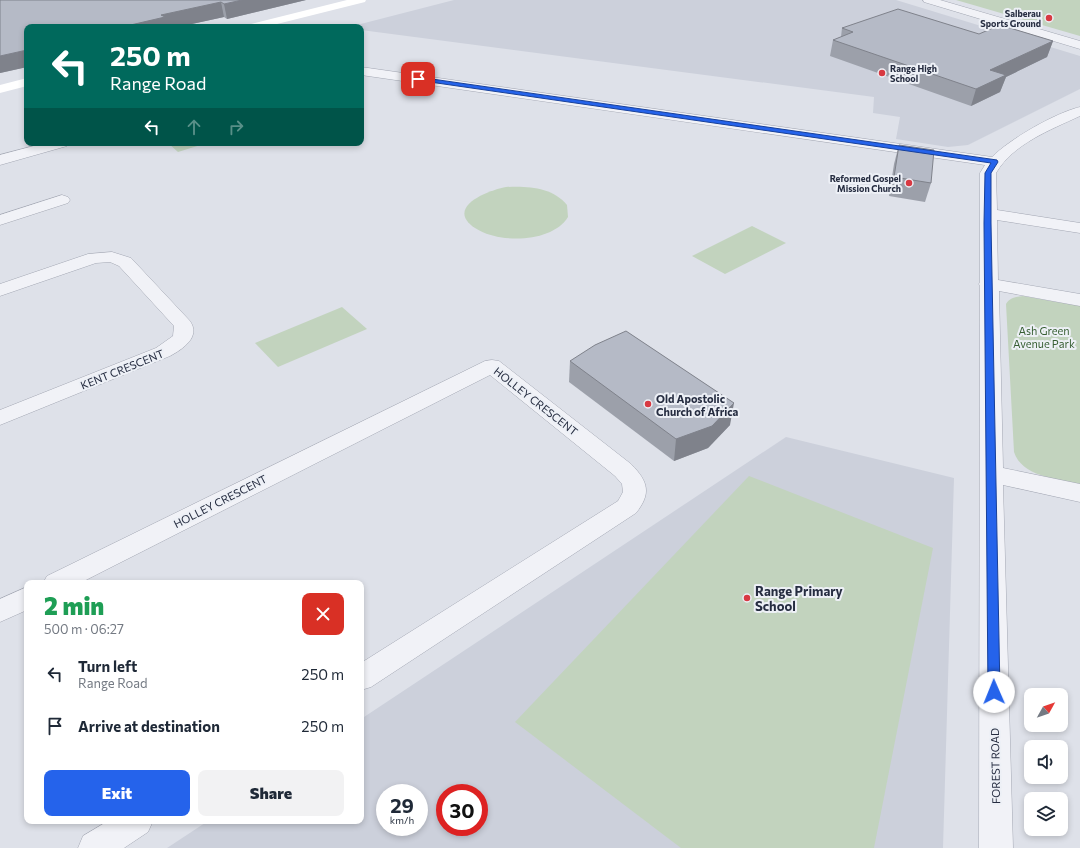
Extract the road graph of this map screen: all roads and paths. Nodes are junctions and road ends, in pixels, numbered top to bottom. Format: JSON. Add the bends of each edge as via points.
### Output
{"nodes":[{"id":1,"x":361,"y":0,"type":"edge"},
{"id":2,"x":928,"y":0,"type":"edge"},
{"id":3,"x":263,"y":24,"type":"edge"},
{"id":4,"x":1080,"y":45,"type":"edge"},
{"id":5,"x":364,"y":71,"type":"edge"},
{"id":6,"x":24,"y":83,"type":"edge"},
{"id":7,"x":0,"y":89,"type":"edge"},
{"id":8,"x":1080,"y":111,"type":"edge"},
{"id":9,"x":51,"y":146,"type":"edge"},
{"id":10,"x":0,"y":160,"type":"edge"},
{"id":11,"x":994,"y":162,"type":"junction"},
{"id":12,"x":62,"y":200,"type":"dead end"},
{"id":13,"x":988,"y":214,"type":"junction"},
{"id":14,"x":0,"y":220,"type":"edge"},
{"id":15,"x":1080,"y":228,"type":"edge"},
{"id":16,"x":988,"y":284,"type":"junction"},
{"id":17,"x":0,"y":290,"type":"edge"},
{"id":18,"x":1080,"y":300,"type":"edge"},
{"id":19,"x":0,"y":418,"type":"edge"},
{"id":20,"x":991,"y":474,"type":"junction"},
{"id":21,"x":1080,"y":493,"type":"edge"},
{"id":22,"x":62,"y":580,"type":"edge"},
{"id":23,"x":24,"y":599,"type":"edge"},
{"id":24,"x":0,"y":611,"type":"edge"},
{"id":25,"x":364,"y":676,"type":"edge"},
{"id":26,"x":132,"y":824,"type":"edge"},
{"id":27,"x":95,"y":848,"type":"edge"},
{"id":28,"x":996,"y":848,"type":"edge"}],
"edges":[{"from":1,"to":3,"type":"main road"},
{"from":2,"to":4,"type":"street"},
{"from":5,"to":11,"type":"street"},
{"from":6,"to":7,"type":"main road"},
{"from":8,"to":11,"type":"street","via":[[1021,142]]},
{"from":9,"to":10,"type":"street"},
{"from":11,"to":13,"type":"street","name":"FOREST ROAD","via":[[988,173]]},
{"from":12,"to":14,"type":"street"},
{"from":13,"to":15,"type":"street"},
{"from":13,"to":16,"type":"street","name":"FOREST ROAD"},
{"from":16,"to":18,"type":"street"},
{"from":16,"to":20,"type":"street","name":"FOREST ROAD"},
{"from":17,"to":19,"type":"street","name":"KENT CRESCENT","via":[[85,260],[112,257],[125,262],[185,329],[179,343],[163,352]]},
{"from":20,"to":21,"type":"street"},
{"from":20,"to":28,"type":"street","name":"FOREST ROAD"},
{"from":22,"to":25,"type":"street","name":"HOLLEY CRESCENT","via":[[492,366],[623,470],[635,485],[633,501]]},
{"from":23,"to":24,"type":"street"},
{"from":26,"to":27,"type":"street"}]}
